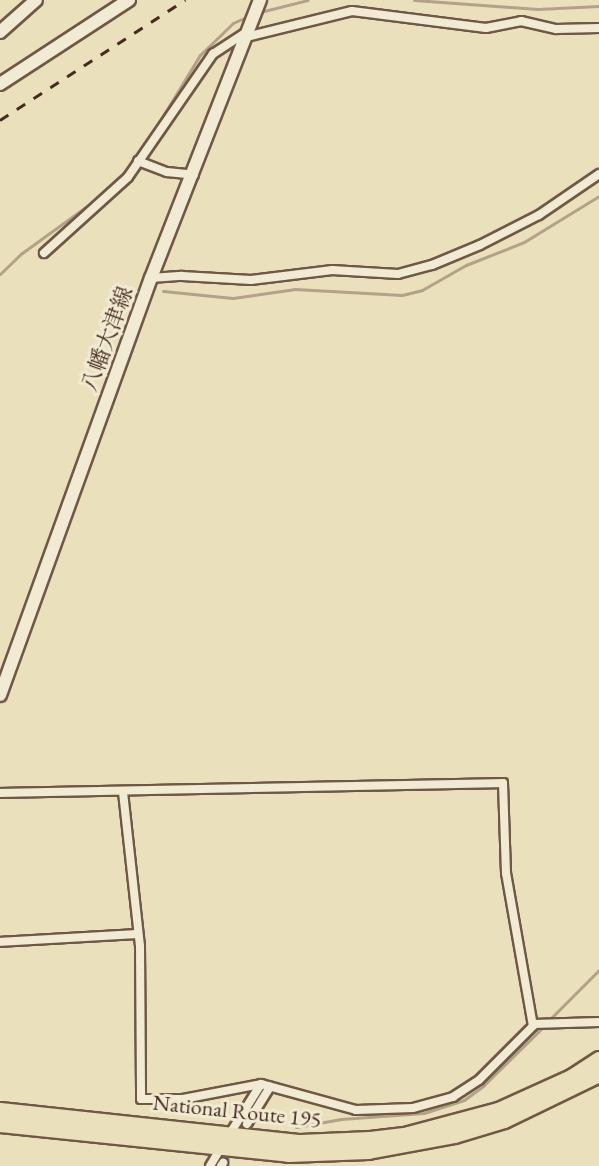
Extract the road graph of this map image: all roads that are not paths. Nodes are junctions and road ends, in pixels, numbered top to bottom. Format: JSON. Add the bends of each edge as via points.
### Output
{"nodes":[{"id":1,"x":36,"y":0,"type":"edge"},
{"id":2,"x":129,"y":0,"type":"edge"},
{"id":3,"x":260,"y":0,"type":"edge"},
{"id":4,"x":599,"y":28,"type":"edge"},
{"id":5,"x":0,"y":33,"type":"edge"},
{"id":6,"x":247,"y":34,"type":"junction"},
{"id":7,"x":0,"y":84,"type":"edge"},
{"id":8,"x":138,"y":161,"type":"junction"},
{"id":9,"x":599,"y":174,"type":"edge"},
{"id":10,"x":194,"y":175,"type":"junction"},
{"id":11,"x":44,"y":253,"type":"dead end"},
{"id":12,"x":151,"y":278,"type":"junction"},
{"id":13,"x":3,"y":677,"type":"edge"},
{"id":14,"x":0,"y":695,"type":"edge"},
{"id":15,"x":123,"y":792,"type":"junction"},
{"id":16,"x":0,"y":793,"type":"edge"},
{"id":17,"x":138,"y":934,"type":"junction"},
{"id":18,"x":0,"y":942,"type":"edge"},
{"id":19,"x":599,"y":1022,"type":"edge"},
{"id":20,"x":541,"y":1024,"type":"junction"},
{"id":21,"x":599,"y":1059,"type":"edge"},
{"id":22,"x":599,"y":1074,"type":"edge"},
{"id":23,"x":266,"y":1086,"type":"junction"},
{"id":24,"x":0,"y":1110,"type":"edge"},
{"id":25,"x":0,"y":1124,"type":"edge"},
{"id":26,"x":247,"y":1124,"type":"tunnel mouth"},
{"id":27,"x":223,"y":1153,"type":"edge"},
{"id":28,"x":210,"y":1166,"type":"edge"}],
"edges":[{"from":1,"to":5,"type":"main road"},
{"from":2,"to":7,"type":"main road"},
{"from":3,"to":6,"type":"main road","name":"八幡大津線"},
{"from":4,"to":6,"type":"street","via":[[556,29],[521,21],[486,28],[352,11]]},
{"from":6,"to":8,"type":"street","via":[[213,54]]},
{"from":6,"to":10,"type":"main road","name":"八幡大津線"},
{"from":8,"to":10,"type":"street"},
{"from":8,"to":11,"type":"street","via":[[102,203]]},
{"from":9,"to":12,"type":"street","via":[[539,215],[480,246],[398,274],[332,270],[251,280]]},
{"from":10,"to":12,"type":"main road","name":"八幡大津線"},
{"from":12,"to":13,"type":"main road","name":"八幡大津線"},
{"from":13,"to":14,"type":"main road","name":"八幡大津線"},
{"from":15,"to":16,"type":"street"},
{"from":15,"to":17,"type":"street"},
{"from":15,"to":20,"type":"street","via":[[501,781],[506,873]]},
{"from":17,"to":18,"type":"street"},
{"from":17,"to":23,"type":"street","via":[[141,1099],[183,1099]]},
{"from":19,"to":20,"type":"street"},
{"from":20,"to":23,"type":"street","via":[[479,1080],[453,1097],[422,1106],[356,1110]]},
{"from":21,"to":27,"type":"highway","name":"National Route 195","via":[[571,1077],[498,1110],[408,1134]]},
{"from":22,"to":27,"type":"highway","name":"National Route 195","via":[[504,1120],[404,1146],[318,1154]]},
{"from":23,"to":26,"type":"street"},
{"from":23,"to":27,"type":"street"},
{"from":24,"to":27,"type":"highway","name":"National Route 195"},
{"from":25,"to":27,"type":"highway","name":"National Route 195"},
{"from":27,"to":28,"type":"street"}]}
